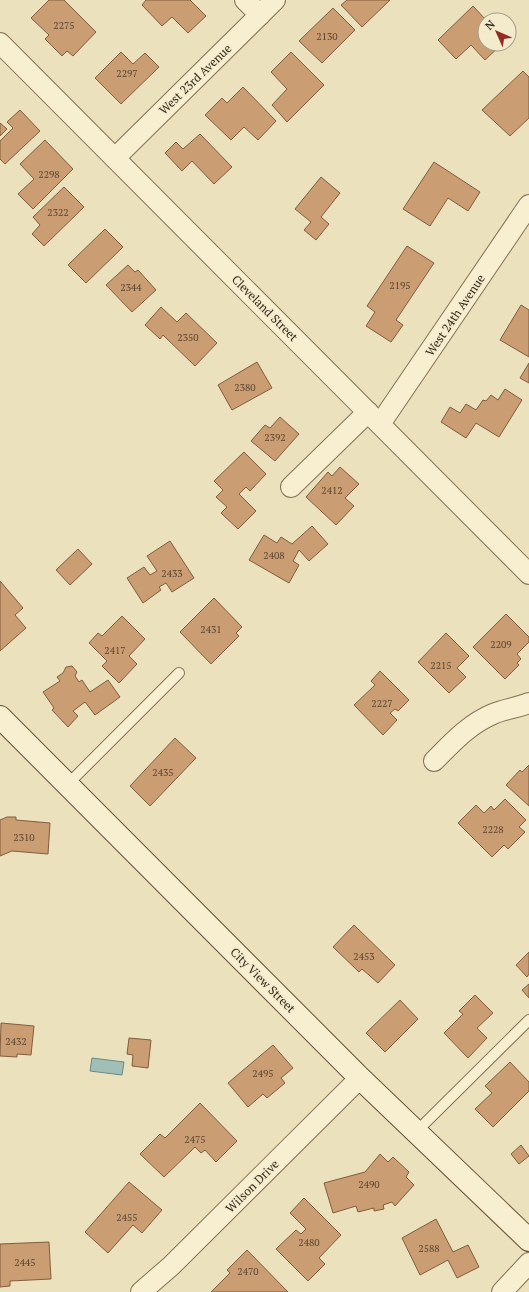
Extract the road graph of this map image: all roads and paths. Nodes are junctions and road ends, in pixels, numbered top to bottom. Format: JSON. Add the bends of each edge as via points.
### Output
{"nodes":[{"id":1,"x":245,"y":0,"type":"edge"},
{"id":2,"x":275,"y":0,"type":"edge"},
{"id":3,"x":260,"y":15,"type":"junction"},
{"id":4,"x":0,"y":43,"type":"edge"},
{"id":5,"x":115,"y":158,"type":"junction"},
{"id":6,"x":529,"y":205,"type":"edge"},
{"id":7,"x":374,"y":418,"type":"junction"},
{"id":8,"x":291,"y":487,"type":"dead end"},
{"id":9,"x":529,"y":574,"type":"edge"},
{"id":10,"x":179,"y":673,"type":"dead end"},
{"id":11,"x":529,"y":703,"type":"edge"},
{"id":12,"x":3,"y":726,"type":"edge"},
{"id":13,"x":434,"y":761,"type":"dead end"},
{"id":14,"x":68,"y":784,"type":"junction"},
{"id":15,"x":529,"y":1020,"type":"edge"},
{"id":16,"x":360,"y":1078,"type":"junction"},
{"id":17,"x":416,"y":1132,"type":"junction"},
{"id":18,"x":529,"y":1240,"type":"edge"},
{"id":19,"x":529,"y":1263,"type":"edge"},
{"id":20,"x":141,"y":1292,"type":"edge"},
{"id":21,"x":502,"y":1292,"type":"edge"}],
"edges":[{"from":1,"to":3,"type":"street"},
{"from":2,"to":3,"type":"street","name":"West 23rd Avenue"},
{"from":3,"to":5,"type":"street","name":"West 23rd Avenue"},
{"from":4,"to":5,"type":"street","name":"Cleveland Street"},
{"from":5,"to":7,"type":"street","name":"Cleveland Street"},
{"from":6,"to":7,"type":"street","name":"West 24th Avenue"},
{"from":7,"to":8,"type":"street","name":"West 24th Avenue"},
{"from":7,"to":9,"type":"street","name":"Cleveland Street"},
{"from":10,"to":14,"type":"lane"},
{"from":11,"to":13,"type":"street","via":[[481,719]]},
{"from":12,"to":14,"type":"street","name":"City View Street"},
{"from":14,"to":16,"type":"street","name":"City View Street"},
{"from":15,"to":17,"type":"lane"},
{"from":16,"to":17,"type":"street","name":"City View Street"},
{"from":16,"to":20,"type":"street","name":"Wilson Drive","via":[[171,1266]]},
{"from":17,"to":18,"type":"street","name":"City View Street"},
{"from":19,"to":21,"type":"street"}]}
